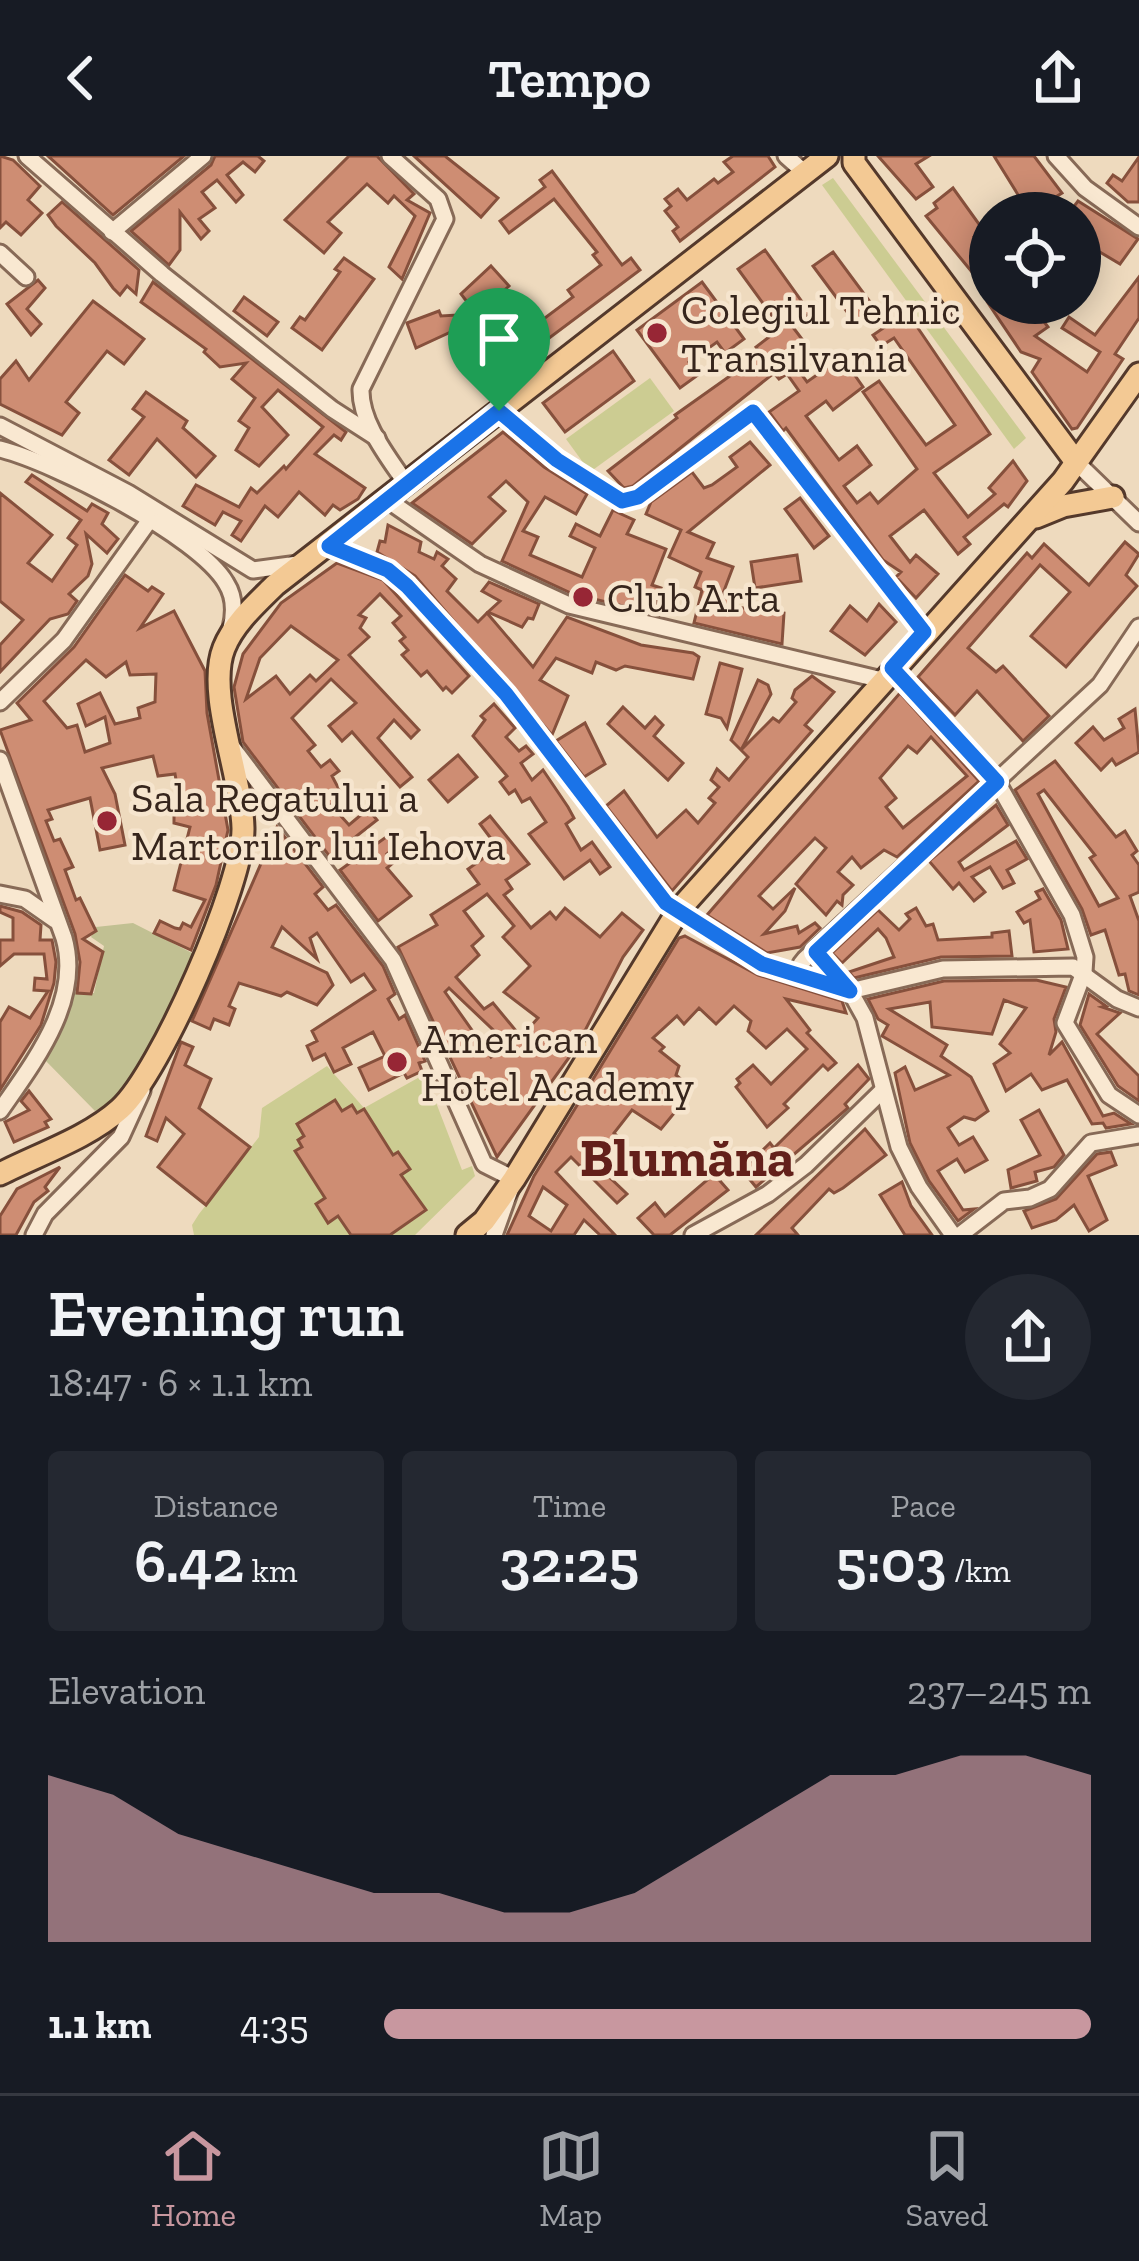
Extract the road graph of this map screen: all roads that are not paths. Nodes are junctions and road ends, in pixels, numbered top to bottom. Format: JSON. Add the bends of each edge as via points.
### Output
{"nodes":[{"id":1,"x":27,"y":156,"type":"edge"},
{"id":2,"x":203,"y":156,"type":"edge"},
{"id":3,"x":390,"y":156,"type":"edge"},
{"id":4,"x":787,"y":156,"type":"edge"},
{"id":5,"x":827,"y":156,"type":"edge"},
{"id":6,"x":854,"y":156,"type":"edge"},
{"id":7,"x":1056,"y":156,"type":"edge"},
{"id":8,"x":802,"y":164,"type":"edge"},
{"id":9,"x":1139,"y":227,"type":"edge"},
{"id":10,"x":112,"y":232,"type":"junction"},
{"id":11,"x":0,"y":254,"type":"edge"},
{"id":12,"x":26,"y":277,"type":"dead end"},
{"id":13,"x":1139,"y":374,"type":"edge"},
{"id":14,"x":361,"y":406,"type":"junction"},
{"id":15,"x":499,"y":411,"type":"junction"},
{"id":16,"x":347,"y":420,"type":"junction"},
{"id":17,"x":0,"y":426,"type":"edge"},
{"id":18,"x":377,"y":437,"type":"junction"},
{"id":19,"x":0,"y":440,"type":"edge"},
{"id":20,"x":0,"y":449,"type":"edge"},
{"id":21,"x":1076,"y":462,"type":"junction"},
{"id":22,"x":407,"y":485,"type":"junction"},
{"id":23,"x":1113,"y":497,"type":"junction"},
{"id":24,"x":388,"y":501,"type":"junction"},
{"id":25,"x":149,"y":521,"type":"junction"},
{"id":26,"x":1024,"y":522,"type":"junction"},
{"id":27,"x":1139,"y":523,"type":"edge"},
{"id":28,"x":329,"y":546,"type":"junction"},
{"id":29,"x":307,"y":562,"type":"junction"},
{"id":30,"x":1139,"y":626,"type":"edge"},
{"id":31,"x":924,"y":632,"type":"junction"},
{"id":32,"x":226,"y":642,"type":"junction"},
{"id":33,"x":887,"y":674,"type":"junction"},
{"id":34,"x":0,"y":702,"type":"edge"},
{"id":35,"x":230,"y":744,"type":"junction"},
{"id":36,"x":0,"y":760,"type":"edge"},
{"id":37,"x":997,"y":782,"type":"junction"},
{"id":38,"x":0,"y":894,"type":"edge"},
{"id":39,"x":678,"y":911,"type":"junction"},
{"id":40,"x":58,"y":922,"type":"junction"},
{"id":41,"x":816,"y":952,"type":"junction"},
{"id":42,"x":762,"y":964,"type":"junction"},
{"id":43,"x":1084,"y":972,"type":"junction"},
{"id":44,"x":802,"y":978,"type":"junction"},
{"id":45,"x":850,"y":991,"type":"junction"},
{"id":46,"x":1139,"y":1008,"type":"edge"},
{"id":47,"x":145,"y":1082,"type":"junction"},
{"id":48,"x":884,"y":1090,"type":"junction"},
{"id":49,"x":0,"y":1112,"type":"edge"},
{"id":50,"x":1139,"y":1115,"type":"edge"},
{"id":51,"x":1139,"y":1135,"type":"edge"},
{"id":52,"x":0,"y":1174,"type":"edge"},
{"id":53,"x":514,"y":1178,"type":"junction"},
{"id":54,"x":34,"y":1235,"type":"edge"},
{"id":55,"x":467,"y":1235,"type":"edge"},
{"id":56,"x":494,"y":1235,"type":"edge"},
{"id":57,"x":693,"y":1235,"type":"edge"},
{"id":58,"x":957,"y":1235,"type":"edge"}],
"edges":[{"from":1,"to":10,"type":"street"},
{"from":2,"to":10,"type":"street"},
{"from":3,"to":14,"type":"street","via":[[438,199],[445,219],[369,370]]},
{"from":4,"to":8,"type":"street"},
{"from":5,"to":8,"type":"main road"},
{"from":6,"to":21,"type":"main road"},
{"from":7,"to":9,"type":"street"},
{"from":8,"to":15,"type":"main road"},
{"from":10,"to":16,"type":"street"},
{"from":11,"to":12,"type":"street"},
{"from":13,"to":21,"type":"main road"},
{"from":14,"to":16,"type":"street"},
{"from":14,"to":18,"type":"street"},
{"from":15,"to":22,"type":"main road"},
{"from":15,"to":31,"type":"street","via":[[622,501],[753,412]]},
{"from":16,"to":18,"type":"street"},
{"from":17,"to":19,"type":"street"},
{"from":17,"to":29,"type":"street","via":[[253,570]]},
{"from":18,"to":22,"type":"street"},
{"from":20,"to":25,"type":"street"},
{"from":21,"to":23,"type":"street"},
{"from":21,"to":26,"type":"main road"},
{"from":22,"to":24,"type":"main road"},
{"from":23,"to":26,"type":"main road"},
{"from":23,"to":27,"type":"street"},
{"from":24,"to":28,"type":"main road"},
{"from":24,"to":33,"type":"street","via":[[480,564],[569,605]]},
{"from":25,"to":32,"type":"street","via":[[224,579],[234,603]]},
{"from":25,"to":34,"type":"street","via":[[64,640]]},
{"from":26,"to":31,"type":"main road"},
{"from":28,"to":29,"type":"main road"},
{"from":28,"to":39,"type":"street","via":[[407,586],[506,694]]},
{"from":29,"to":32,"type":"main road","via":[[275,584]]},
{"from":30,"to":37,"type":"street","via":[[1100,685]]},
{"from":31,"to":33,"type":"main road"},
{"from":32,"to":35,"type":"main road","via":[[219,671]]},
{"from":33,"to":37,"type":"street"},
{"from":33,"to":39,"type":"main road"},
{"from":35,"to":47,"type":"main road","via":[[242,813],[238,874]]},
{"from":35,"to":53,"type":"street","via":[[380,941],[484,1164]]},
{"from":36,"to":40,"type":"street"},
{"from":37,"to":41,"type":"street"},
{"from":37,"to":43,"type":"street","via":[[1072,915]]},
{"from":38,"to":40,"type":"street","via":[[25,899]]},
{"from":39,"to":42,"type":"street"},
{"from":39,"to":53,"type":"main road"},
{"from":40,"to":49,"type":"street","via":[[67,949],[65,1000]]},
{"from":41,"to":42,"type":"street"},
{"from":41,"to":44,"type":"street","via":[[800,964]]},
{"from":41,"to":45,"type":"street"},
{"from":42,"to":44,"type":"street"},
{"from":43,"to":45,"type":"street","via":[[1058,965],[943,969]]},
{"from":43,"to":46,"type":"street"},
{"from":43,"to":50,"type":"street","via":[[1065,1023],[1109,1095]]},
{"from":44,"to":45,"type":"street"},
{"from":45,"to":48,"type":"street","via":[[873,1037]]},
{"from":47,"to":52,"type":"main road","via":[[105,1121]]},
{"from":47,"to":54,"type":"street","via":[[121,1137]]},
{"from":48,"to":57,"type":"street","via":[[806,1165]]},
{"from":48,"to":58,"type":"street","via":[[908,1168]]},
{"from":51,"to":58,"type":"street","via":[[1091,1143],[1050,1189],[1004,1202]]},
{"from":53,"to":55,"type":"main road"},
{"from":53,"to":56,"type":"street"}]}
